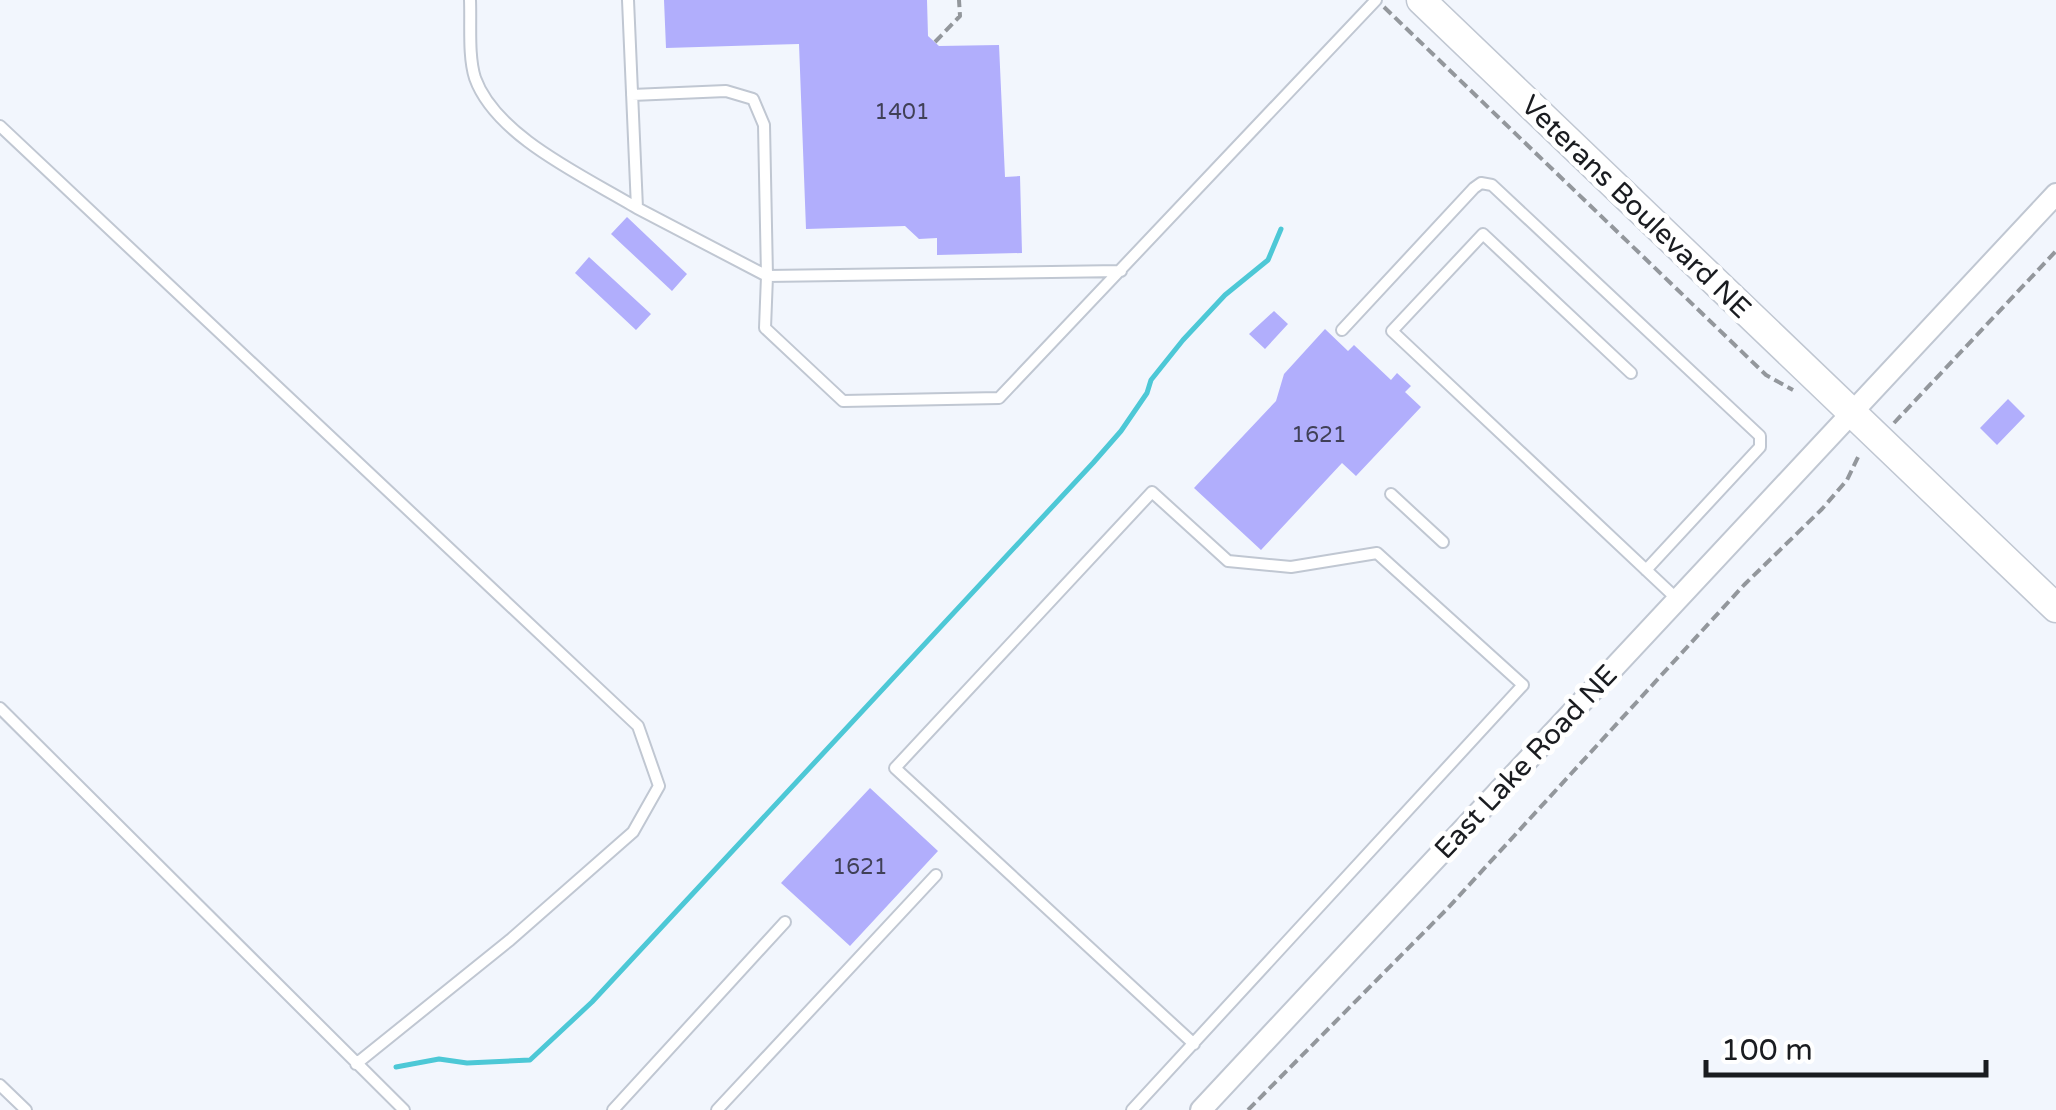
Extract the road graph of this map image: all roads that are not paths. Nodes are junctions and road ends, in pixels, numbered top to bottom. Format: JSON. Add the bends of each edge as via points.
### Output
{"nodes":[{"id":1,"x":470,"y":0,"type":"edge"},
{"id":2,"x":628,"y":0,"type":"edge"},
{"id":3,"x":1377,"y":0,"type":"edge"},
{"id":4,"x":1420,"y":0,"type":"edge"},
{"id":5,"x":632,"y":95,"type":"junction"},
{"id":6,"x":0,"y":126,"type":"edge"},
{"id":7,"x":2056,"y":194,"type":"edge"},
{"id":8,"x":637,"y":208,"type":"junction"},
{"id":9,"x":1121,"y":271,"type":"junction"},
{"id":10,"x":768,"y":276,"type":"junction"},
{"id":11,"x":1342,"y":330,"type":"dead end"},
{"id":12,"x":1631,"y":373,"type":"dead end"},
{"id":13,"x":1852,"y":414,"type":"junction"},
{"id":14,"x":1392,"y":494,"type":"dead end"},
{"id":15,"x":1443,"y":542,"type":"dead end"},
{"id":16,"x":1646,"y":570,"type":"junction"},
{"id":17,"x":1678,"y":600,"type":"junction"},
{"id":18,"x":2056,"y":608,"type":"edge"},
{"id":19,"x":0,"y":708,"type":"edge"},
{"id":20,"x":936,"y":875,"type":"dead end"},
{"id":21,"x":785,"y":922,"type":"dead end"},
{"id":22,"x":1194,"y":1044,"type":"junction"},
{"id":23,"x":356,"y":1064,"type":"junction"},
{"id":24,"x":0,"y":1085,"type":"edge"},
{"id":25,"x":26,"y":1110,"type":"edge"},
{"id":26,"x":404,"y":1110,"type":"edge"},
{"id":27,"x":613,"y":1110,"type":"edge"},
{"id":28,"x":717,"y":1110,"type":"edge"},
{"id":29,"x":1132,"y":1110,"type":"edge"},
{"id":30,"x":1202,"y":1110,"type":"edge"}],
"edges":[{"from":1,"to":8,"type":"lane","via":[[474,76],[493,110],[525,138]]},
{"from":2,"to":5,"type":"lane"},
{"from":3,"to":9,"type":"lane"},
{"from":4,"to":13,"type":"main road","name":"Veterans Boulevard NE"},
{"from":5,"to":8,"type":"lane"},
{"from":5,"to":10,"type":"lane","via":[[726,91],[752,99],[764,126]]},
{"from":6,"to":23,"type":"lane","via":[[638,726],[659,786],[632,832]]},
{"from":7,"to":13,"type":"street","name":"East Lake Road NE"},
{"from":8,"to":10,"type":"lane"},
{"from":9,"to":10,"type":"lane"},
{"from":9,"to":10,"type":"lane","via":[[999,398],[843,402],[765,328]]},
{"from":11,"to":16,"type":"lane","via":[[1474,188],[1492,185],[1760,436],[1760,448]]},
{"from":12,"to":16,"type":"lane","via":[[1483,234],[1392,331]]},
{"from":13,"to":17,"type":"street","name":"East Lake Road NE"},
{"from":13,"to":18,"type":"main road","name":"Veterans Boulevard NE"},
{"from":14,"to":15,"type":"lane"},
{"from":16,"to":17,"type":"lane"},
{"from":17,"to":30,"type":"street","name":"East Lake Road NE"},
{"from":19,"to":23,"type":"lane"},
{"from":20,"to":28,"type":"lane"},
{"from":21,"to":27,"type":"lane"},
{"from":22,"to":22,"type":"lane","via":[[895,768],[1152,492],[1228,561],[1292,567],[1377,553],[1523,685]]},
{"from":22,"to":29,"type":"lane"},
{"from":23,"to":26,"type":"lane"},
{"from":24,"to":25,"type":"lane"}]}
